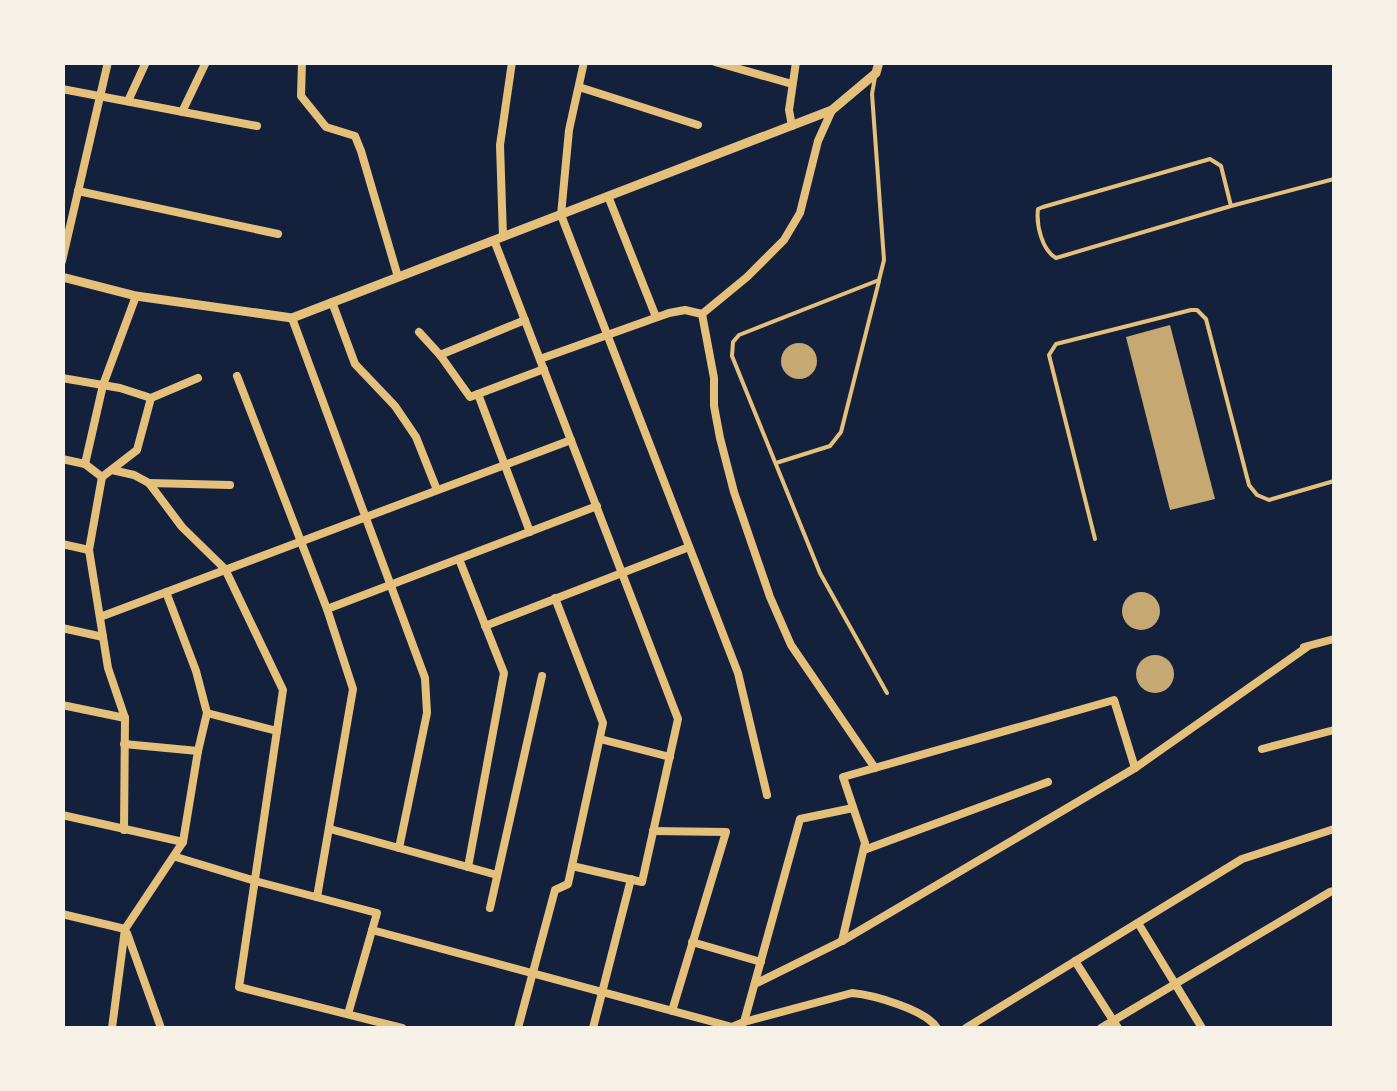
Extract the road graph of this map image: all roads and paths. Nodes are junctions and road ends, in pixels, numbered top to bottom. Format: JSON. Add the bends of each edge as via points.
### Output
{"nodes":[{"id":1,"x":108,"y":62,"type":"edge"},
{"id":2,"x":146,"y":62,"type":"edge"},
{"id":3,"x":206,"y":62,"type":"edge"},
{"id":4,"x":302,"y":62,"type":"edge"},
{"id":5,"x":512,"y":62,"type":"edge"},
{"id":6,"x":584,"y":62,"type":"edge"},
{"id":7,"x":715,"y":62,"type":"edge"},
{"id":8,"x":796,"y":62,"type":"edge"},
{"id":9,"x":878,"y":68,"type":"edge"},
{"id":10,"x":792,"y":84,"type":"junction"},
{"id":11,"x":579,"y":87,"type":"junction"},
{"id":12,"x":62,"y":88,"type":"edge"},
{"id":13,"x":100,"y":96,"type":"junction"},
{"id":14,"x":128,"y":101,"type":"junction"},
{"id":15,"x":832,"y":110,"type":"junction"},
{"id":16,"x":182,"y":112,"type":"junction"},
{"id":17,"x":698,"y":125,"type":"dead end"},
{"id":18,"x":257,"y":126,"type":"dead end"},
{"id":19,"x":792,"y":126,"type":"junction"},
{"id":20,"x":1334,"y":179,"type":"edge"},
{"id":21,"x":78,"y":191,"type":"junction"},
{"id":22,"x":608,"y":196,"type":"junction"},
{"id":23,"x":62,"y":202,"type":"edge"},
{"id":24,"x":76,"y":204,"type":"junction"},
{"id":25,"x":1231,"y":206,"type":"junction"},
{"id":26,"x":561,"y":214,"type":"junction"},
{"id":27,"x":278,"y":234,"type":"dead end"},
{"id":28,"x":498,"y":238,"type":"junction"},
{"id":29,"x":62,"y":261,"type":"edge"},
{"id":30,"x":62,"y":277,"type":"edge"},
{"id":31,"x":398,"y":277,"type":"junction"},
{"id":32,"x":879,"y":280,"type":"junction"},
{"id":33,"x":136,"y":296,"type":"junction"},
{"id":34,"x":332,"y":302,"type":"junction"},
{"id":35,"x":702,"y":314,"type":"junction"},
{"id":36,"x":292,"y":318,"type":"junction"},
{"id":37,"x":656,"y":318,"type":"junction"},
{"id":38,"x":525,"y":320,"type":"junction"},
{"id":39,"x":418,"y":332,"type":"dead end"},
{"id":40,"x":607,"y":335,"type":"junction"},
{"id":41,"x":440,"y":355,"type":"junction"},
{"id":42,"x":542,"y":364,"type":"junction"},
{"id":43,"x":236,"y":376,"type":"dead end"},
{"id":44,"x":62,"y":378,"type":"edge"},
{"id":45,"x":198,"y":378,"type":"dead end"},
{"id":46,"x":103,"y":385,"type":"junction"},
{"id":47,"x":478,"y":394,"type":"junction"},
{"id":48,"x":151,"y":398,"type":"junction"},
{"id":49,"x":571,"y":440,"type":"junction"},
{"id":50,"x":136,"y":450,"type":"junction"},
{"id":51,"x":62,"y":459,"type":"edge"},
{"id":52,"x":85,"y":464,"type":"junction"},
{"id":53,"x":776,"y":464,"type":"junction"},
{"id":54,"x":504,"y":465,"type":"junction"},
{"id":55,"x":112,"y":470,"type":"junction"},
{"id":56,"x":134,"y":475,"type":"junction"},
{"id":57,"x":102,"y":477,"type":"junction"},
{"id":58,"x":1334,"y":482,"type":"edge"},
{"id":59,"x":149,"y":483,"type":"junction"},
{"id":60,"x":230,"y":485,"type":"dead end"},
{"id":61,"x":437,"y":490,"type":"junction"},
{"id":62,"x":597,"y":506,"type":"junction"},
{"id":63,"x":366,"y":517,"type":"junction"},
{"id":64,"x":530,"y":532,"type":"junction"},
{"id":65,"x":1095,"y":539,"type":"dead end"},
{"id":66,"x":300,"y":542,"type":"junction"},
{"id":67,"x":62,"y":544,"type":"edge"},
{"id":68,"x":689,"y":546,"type":"junction"},
{"id":69,"x":89,"y":550,"type":"junction"},
{"id":70,"x":459,"y":559,"type":"junction"},
{"id":71,"x":225,"y":570,"type":"junction"},
{"id":72,"x":622,"y":572,"type":"junction"},
{"id":73,"x":391,"y":585,"type":"junction"},
{"id":74,"x":166,"y":592,"type":"junction"},
{"id":75,"x":555,"y":598,"type":"junction"},
{"id":76,"x":326,"y":609,"type":"junction"},
{"id":77,"x":100,"y":618,"type":"junction"},
{"id":78,"x":485,"y":626,"type":"junction"},
{"id":79,"x":62,"y":628,"type":"edge"},
{"id":80,"x":103,"y":637,"type":"junction"},
{"id":81,"x":1334,"y":640,"type":"edge"},
{"id":82,"x":542,"y":676,"type":"dead end"},
{"id":83,"x":887,"y":693,"type":"dead end"},
{"id":84,"x":62,"y":705,"type":"edge"},
{"id":85,"x":208,"y":713,"type":"junction"},
{"id":86,"x":124,"y":718,"type":"junction"},
{"id":87,"x":276,"y":730,"type":"junction"},
{"id":88,"x":1334,"y":730,"type":"edge"},
{"id":89,"x":600,"y":739,"type":"junction"},
{"id":90,"x":124,"y":744,"type":"junction"},
{"id":91,"x":1262,"y":749,"type":"dead end"},
{"id":92,"x":198,"y":751,"type":"junction"},
{"id":93,"x":670,"y":758,"type":"junction"},
{"id":94,"x":875,"y":768,"type":"junction"},
{"id":95,"x":1135,"y":768,"type":"junction"},
{"id":96,"x":1048,"y":782,"type":"dead end"},
{"id":97,"x":767,"y":795,"type":"dead end"},
{"id":98,"x":854,"y":808,"type":"junction"},
{"id":99,"x":62,"y":815,"type":"edge"},
{"id":100,"x":330,"y":828,"type":"junction"},
{"id":101,"x":1334,"y":829,"type":"edge"},
{"id":102,"x":124,"y":830,"type":"junction"},
{"id":103,"x":653,"y":831,"type":"junction"},
{"id":104,"x":183,"y":842,"type":"junction"},
{"id":105,"x":399,"y":848,"type":"junction"},
{"id":106,"x":864,"y":850,"type":"junction"},
{"id":107,"x":176,"y":856,"type":"junction"},
{"id":108,"x":572,"y":866,"type":"junction"},
{"id":109,"x":468,"y":867,"type":"junction"},
{"id":110,"x":497,"y":875,"type":"junction"},
{"id":111,"x":631,"y":880,"type":"junction"},
{"id":112,"x":255,"y":881,"type":"junction"},
{"id":113,"x":1334,"y":891,"type":"edge"},
{"id":114,"x":317,"y":897,"type":"junction"},
{"id":115,"x":490,"y":908,"type":"dead end"},
{"id":116,"x":62,"y":914,"type":"edge"},
{"id":117,"x":1138,"y":923,"type":"junction"},
{"id":118,"x":125,"y":929,"type":"junction"},
{"id":119,"x":372,"y":930,"type":"junction"},
{"id":120,"x":842,"y":941,"type":"junction"},
{"id":121,"x":692,"y":942,"type":"junction"},
{"id":122,"x":1075,"y":961,"type":"junction"},
{"id":123,"x":761,"y":962,"type":"junction"},
{"id":124,"x":533,"y":974,"type":"junction"},
{"id":125,"x":755,"y":984,"type":"junction"},
{"id":126,"x":1175,"y":984,"type":"junction"},
{"id":127,"x":602,"y":992,"type":"junction"},
{"id":128,"x":672,"y":1011,"type":"junction"},
{"id":129,"x":348,"y":1014,"type":"junction"},
{"id":130,"x":744,"y":1022,"type":"junction"},
{"id":131,"x":1116,"y":1025,"type":"edge"},
{"id":132,"x":112,"y":1028,"type":"edge"},
{"id":133,"x":161,"y":1028,"type":"edge"},
{"id":134,"x":402,"y":1028,"type":"edge"},
{"id":135,"x":518,"y":1028,"type":"edge"},
{"id":136,"x":593,"y":1028,"type":"edge"},
{"id":137,"x":937,"y":1028,"type":"edge"},
{"id":138,"x":966,"y":1028,"type":"edge"},
{"id":139,"x":1100,"y":1028,"type":"edge"},
{"id":140,"x":1202,"y":1028,"type":"edge"}],
"edges":[{"from":1,"to":13,"type":"street"},
{"from":2,"to":14,"type":"street"},
{"from":3,"to":16,"type":"street"},
{"from":4,"to":31,"type":"street","via":[[301,96],[326,128],[354,136],[361,151]]},
{"from":5,"to":28,"type":"street","via":[[500,145]]},
{"from":6,"to":11,"type":"street"},
{"from":7,"to":10,"type":"street"},
{"from":8,"to":10,"type":"street"},
{"from":9,"to":15,"type":"street"},
{"from":9,"to":32,"type":"lane","via":[[872,94],[884,260]]},
{"from":10,"to":19,"type":"street"},
{"from":11,"to":17,"type":"street"},
{"from":11,"to":26,"type":"street"},
{"from":12,"to":13,"type":"street"},
{"from":13,"to":14,"type":"street"},
{"from":13,"to":21,"type":"street"},
{"from":14,"to":16,"type":"street"},
{"from":15,"to":19,"type":"street"},
{"from":15,"to":35,"type":"street","via":[[800,213],[784,240]]},
{"from":16,"to":18,"type":"street"},
{"from":19,"to":22,"type":"street"},
{"from":20,"to":25,"type":"lane"},
{"from":21,"to":24,"type":"street"},
{"from":21,"to":27,"type":"street"},
{"from":22,"to":26,"type":"street"},
{"from":22,"to":37,"type":"street"},
{"from":23,"to":24,"type":"street"},
{"from":24,"to":29,"type":"street"},
{"from":25,"to":25,"type":"lane","via":[[1221,166],[1210,158],[1043,207],[1036,216],[1046,250],[1056,258]]},
{"from":26,"to":28,"type":"street"},
{"from":26,"to":40,"type":"street"},
{"from":28,"to":31,"type":"street"},
{"from":28,"to":38,"type":"street"},
{"from":30,"to":33,"type":"street"},
{"from":31,"to":34,"type":"street"},
{"from":32,"to":53,"type":"lane","via":[[841,432],[830,446]]},
{"from":32,"to":53,"type":"lane","via":[[732,342]]},
{"from":33,"to":36,"type":"street"},
{"from":33,"to":46,"type":"street"},
{"from":34,"to":36,"type":"street"},
{"from":34,"to":61,"type":"street","via":[[355,364],[416,438]]},
{"from":35,"to":37,"type":"street","via":[[686,310]]},
{"from":35,"to":94,"type":"street","via":[[720,438],[770,597],[791,644]]},
{"from":36,"to":63,"type":"street"},
{"from":37,"to":40,"type":"street"},
{"from":38,"to":41,"type":"street"},
{"from":38,"to":42,"type":"street"},
{"from":39,"to":41,"type":"street"},
{"from":40,"to":42,"type":"street"},
{"from":40,"to":68,"type":"street"},
{"from":41,"to":47,"type":"street","via":[[470,397]]},
{"from":42,"to":47,"type":"street"},
{"from":42,"to":49,"type":"street"},
{"from":43,"to":66,"type":"street"},
{"from":44,"to":46,"type":"street"},
{"from":45,"to":48,"type":"street"},
{"from":46,"to":48,"type":"street"},
{"from":46,"to":52,"type":"street"},
{"from":47,"to":54,"type":"street"},
{"from":48,"to":50,"type":"street"},
{"from":49,"to":54,"type":"street"},
{"from":49,"to":62,"type":"street"},
{"from":50,"to":55,"type":"street"},
{"from":50,"to":56,"type":"street"},
{"from":51,"to":52,"type":"street"},
{"from":52,"to":57,"type":"street"},
{"from":53,"to":83,"type":"lane","via":[[820,573]]},
{"from":54,"to":61,"type":"street"},
{"from":54,"to":64,"type":"street"},
{"from":55,"to":56,"type":"street"},
{"from":55,"to":57,"type":"street"},
{"from":56,"to":59,"type":"street"},
{"from":57,"to":69,"type":"street"},
{"from":58,"to":65,"type":"lane","via":[[1269,500],[1257,495],[1206,319],[1191,310],[1056,344],[1049,355]]},
{"from":59,"to":60,"type":"street"},
{"from":59,"to":71,"type":"street"},
{"from":61,"to":63,"type":"street"},
{"from":62,"to":64,"type":"street"},
{"from":62,"to":72,"type":"street"},
{"from":63,"to":66,"type":"street"},
{"from":63,"to":73,"type":"street"},
{"from":64,"to":70,"type":"street"},
{"from":66,"to":71,"type":"street"},
{"from":66,"to":76,"type":"street"},
{"from":67,"to":69,"type":"street"},
{"from":68,"to":72,"type":"street"},
{"from":68,"to":97,"type":"street","via":[[738,673]]},
{"from":69,"to":77,"type":"street"},
{"from":70,"to":73,"type":"street"},
{"from":70,"to":78,"type":"street"},
{"from":71,"to":74,"type":"street"},
{"from":71,"to":87,"type":"street","via":[[282,690]]},
{"from":72,"to":75,"type":"street"},
{"from":72,"to":93,"type":"street","via":[[678,718]]},
{"from":73,"to":76,"type":"street"},
{"from":73,"to":105,"type":"street","via":[[425,678],[427,713]]},
{"from":74,"to":77,"type":"street"},
{"from":74,"to":85,"type":"street"},
{"from":75,"to":78,"type":"street"},
{"from":75,"to":89,"type":"street","via":[[603,724]]},
{"from":76,"to":100,"type":"street","via":[[353,689]]},
{"from":77,"to":80,"type":"street"},
{"from":78,"to":109,"type":"street","via":[[504,674]]},
{"from":79,"to":80,"type":"street"},
{"from":80,"to":86,"type":"street"},
{"from":81,"to":95,"type":"street","via":[[1306,647]]},
{"from":82,"to":110,"type":"street"},
{"from":84,"to":86,"type":"street"},
{"from":85,"to":87,"type":"street"},
{"from":85,"to":92,"type":"street"},
{"from":86,"to":90,"type":"street"},
{"from":87,"to":112,"type":"street"},
{"from":88,"to":91,"type":"street"},
{"from":89,"to":93,"type":"street"},
{"from":89,"to":108,"type":"street"},
{"from":90,"to":92,"type":"street"},
{"from":90,"to":102,"type":"street"},
{"from":92,"to":104,"type":"street"},
{"from":93,"to":103,"type":"street"},
{"from":94,"to":95,"type":"street","via":[[1114,700]]},
{"from":94,"to":98,"type":"street","via":[[843,777]]},
{"from":95,"to":120,"type":"street"},
{"from":96,"to":106,"type":"street"},
{"from":98,"to":106,"type":"street"},
{"from":98,"to":123,"type":"street","via":[[800,820]]},
{"from":99,"to":102,"type":"street"},
{"from":100,"to":105,"type":"street"},
{"from":100,"to":114,"type":"street"},
{"from":101,"to":117,"type":"street","via":[[1242,859]]},
{"from":102,"to":104,"type":"street"},
{"from":103,"to":111,"type":"street","via":[[642,882]]},
{"from":103,"to":121,"type":"street","via":[[726,832]]},
{"from":104,"to":107,"type":"street"},
{"from":105,"to":109,"type":"street"},
{"from":106,"to":120,"type":"street"},
{"from":107,"to":112,"type":"street"},
{"from":107,"to":118,"type":"street"},
{"from":108,"to":111,"type":"street"},
{"from":108,"to":124,"type":"street","via":[[568,884],[555,890]]},
{"from":109,"to":110,"type":"street"},
{"from":110,"to":115,"type":"street"},
{"from":111,"to":127,"type":"street"},
{"from":112,"to":114,"type":"street"},
{"from":112,"to":129,"type":"street","via":[[240,987]]},
{"from":113,"to":126,"type":"street"},
{"from":114,"to":119,"type":"street","via":[[377,913]]},
{"from":116,"to":118,"type":"street"},
{"from":117,"to":122,"type":"street"},
{"from":117,"to":126,"type":"street"},
{"from":118,"to":132,"type":"street"},
{"from":118,"to":133,"type":"street"},
{"from":119,"to":124,"type":"street"},
{"from":119,"to":129,"type":"street"},
{"from":120,"to":125,"type":"street"},
{"from":121,"to":123,"type":"street"},
{"from":121,"to":128,"type":"street"},
{"from":122,"to":131,"type":"street"},
{"from":122,"to":138,"type":"street"},
{"from":123,"to":125,"type":"street"},
{"from":124,"to":127,"type":"street"},
{"from":124,"to":135,"type":"street"},
{"from":125,"to":130,"type":"street"},
{"from":126,"to":131,"type":"street"},
{"from":126,"to":140,"type":"street"},
{"from":127,"to":128,"type":"street"},
{"from":127,"to":136,"type":"street"},
{"from":128,"to":130,"type":"street","via":[[732,1028]]},
{"from":129,"to":134,"type":"street"},
{"from":130,"to":137,"type":"street","via":[[852,993],[914,1010]]},
{"from":131,"to":139,"type":"street"}]}
